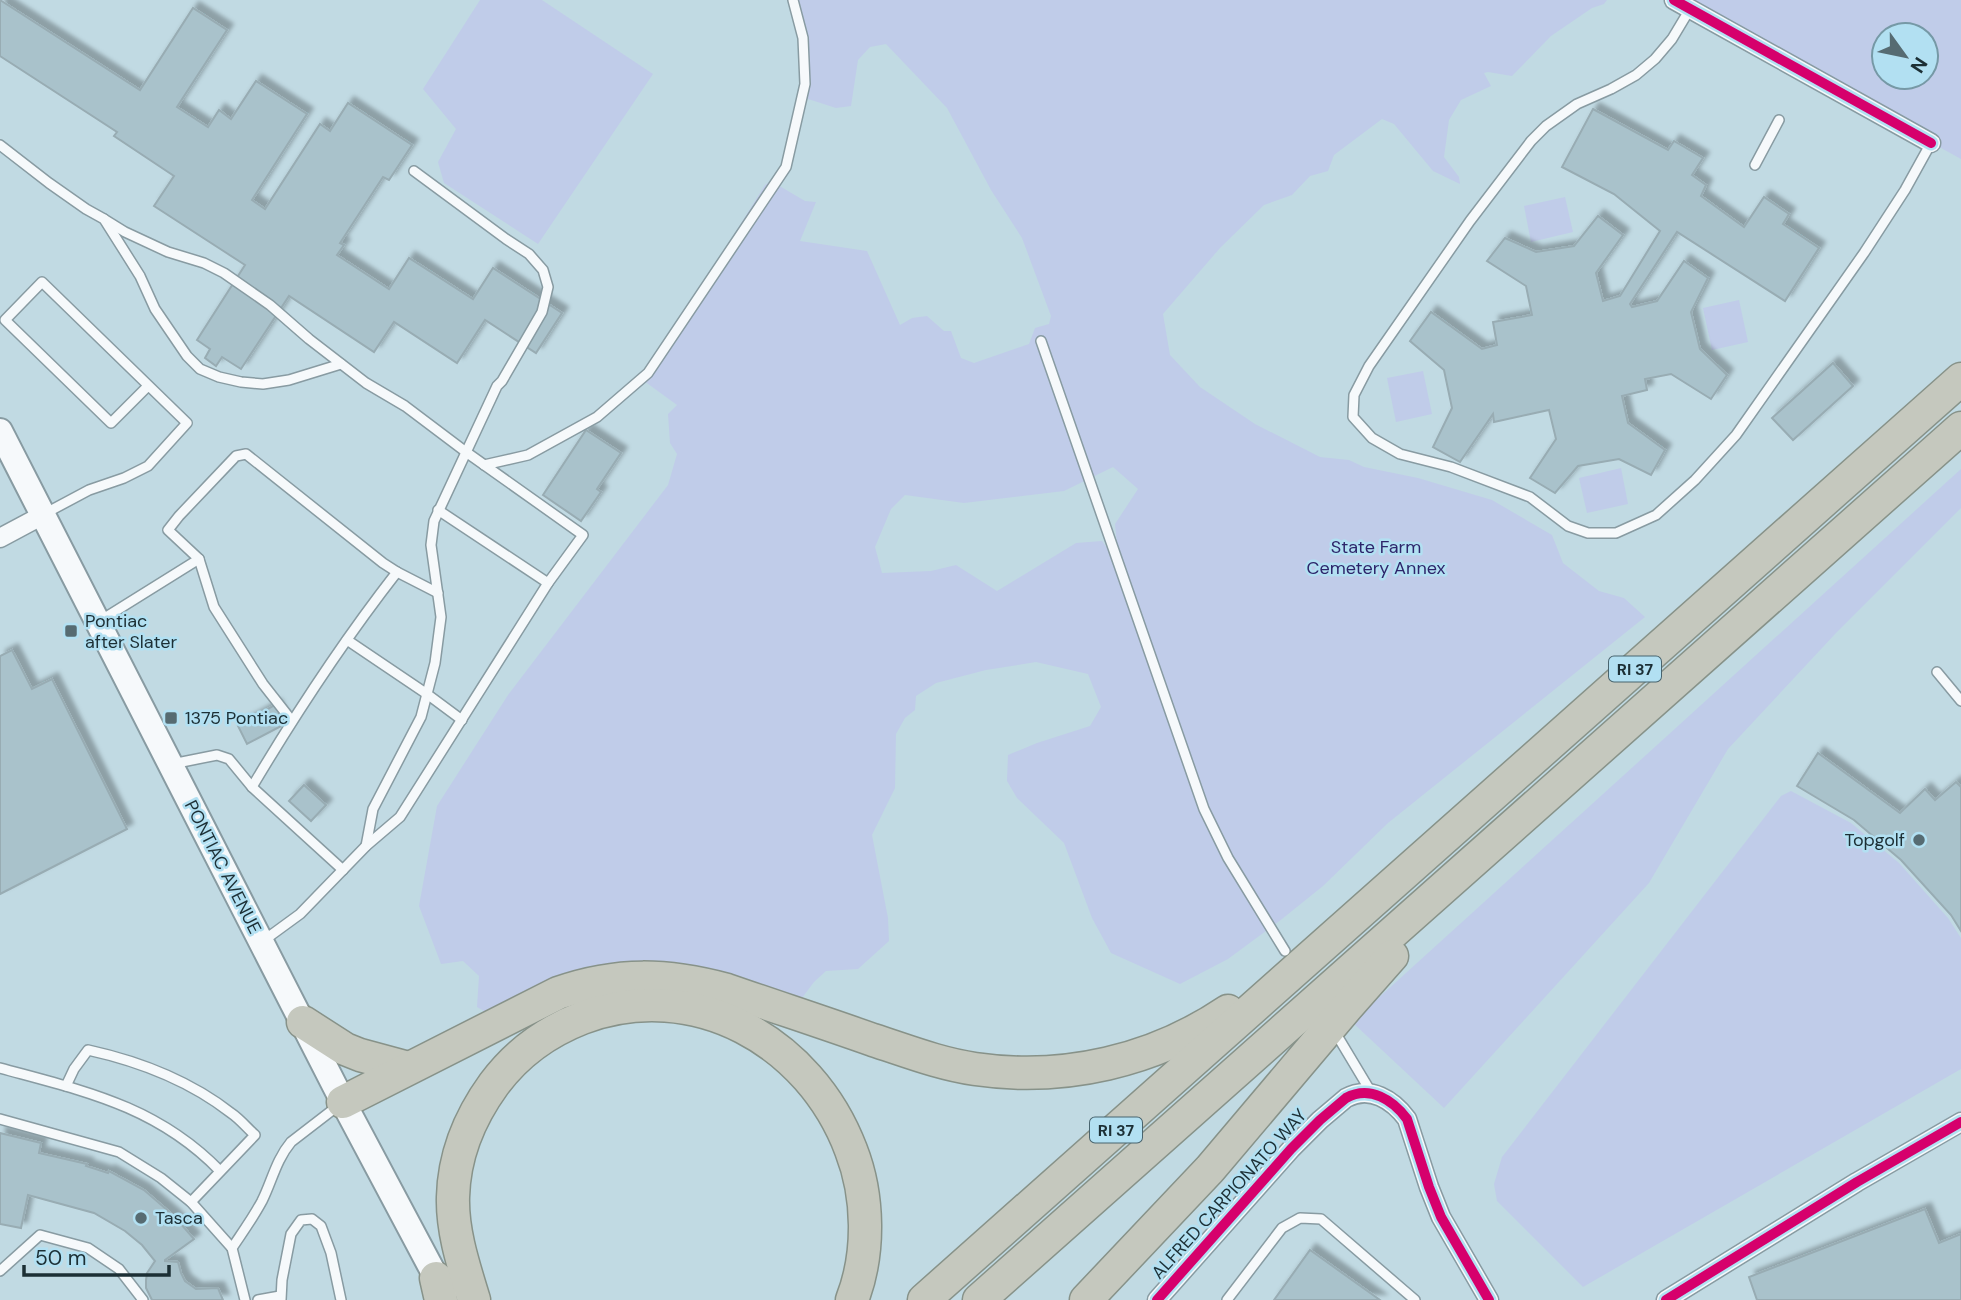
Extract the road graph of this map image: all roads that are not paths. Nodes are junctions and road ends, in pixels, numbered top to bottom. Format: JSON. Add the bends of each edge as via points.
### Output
{"nodes":[{"id":1,"x":793,"y":0,"type":"edge"},
{"id":2,"x":1682,"y":5,"type":"edge"},
{"id":3,"x":1779,"y":120,"type":"dead end"},
{"id":4,"x":1931,"y":143,"type":"joint"},
{"id":5,"x":0,"y":145,"type":"edge"},
{"id":6,"x":1755,"y":165,"type":"dead end"},
{"id":7,"x":414,"y":171,"type":"dead end"},
{"id":8,"x":104,"y":219,"type":"junction"},
{"id":9,"x":1041,"y":341,"type":"dead end"},
{"id":10,"x":341,"y":364,"type":"junction"},
{"id":11,"x":1961,"y":379,"type":"edge"},
{"id":12,"x":148,"y":386,"type":"junction"},
{"id":13,"x":1961,"y":428,"type":"edge"},
{"id":14,"x":0,"y":431,"type":"edge"},
{"id":15,"x":466,"y":452,"type":"junction"},
{"id":16,"x":484,"y":465,"type":"junction"},
{"id":17,"x":438,"y":510,"type":"junction"},
{"id":18,"x":43,"y":515,"type":"junction"},
{"id":19,"x":0,"y":538,"type":"edge"},
{"id":20,"x":199,"y":559,"type":"junction"},
{"id":21,"x":397,"y":572,"type":"junction"},
{"id":22,"x":548,"y":583,"type":"junction"},
{"id":23,"x":438,"y":593,"type":"junction"},
{"id":24,"x":97,"y":623,"type":"junction"},
{"id":25,"x":347,"y":640,"type":"junction"},
{"id":26,"x":1937,"y":672,"type":"dead end"},
{"id":27,"x":428,"y":695,"type":"junction"},
{"id":28,"x":1961,"y":701,"type":"edge"},
{"id":29,"x":462,"y":720,"type":"junction"},
{"id":30,"x":292,"y":721,"type":"junction"},
{"id":31,"x":170,"y":764,"type":"junction"},
{"id":32,"x":252,"y":787,"type":"junction"},
{"id":33,"x":1542,"y":800,"type":"junction"},
{"id":34,"x":366,"y":846,"type":"junction"},
{"id":35,"x":343,"y":870,"type":"junction"},
{"id":36,"x":262,"y":942,"type":"junction"},
{"id":37,"x":1297,"y":955,"type":"junction"},
{"id":38,"x":303,"y":1022,"type":"junction"},
{"id":39,"x":1338,"y":1037,"type":"dead end"},
{"id":40,"x":0,"y":1068,"type":"edge"},
{"id":41,"x":408,"y":1068,"type":"junction"},
{"id":42,"x":66,"y":1086,"type":"junction"},
{"id":43,"x":1372,"y":1094,"type":"junction"},
{"id":44,"x":343,"y":1102,"type":"junction"},
{"id":45,"x":0,"y":1119,"type":"edge"},
{"id":46,"x":1961,"y":1122,"type":"edge"},
{"id":47,"x":220,"y":1171,"type":"junction"},
{"id":48,"x":191,"y":1202,"type":"junction"},
{"id":49,"x":232,"y":1248,"type":"junction"},
{"id":50,"x":0,"y":1270,"type":"edge"},
{"id":51,"x":442,"y":1293,"type":"edge"},
{"id":52,"x":281,"y":1298,"type":"edge"},
{"id":53,"x":143,"y":1300,"type":"edge"},
{"id":54,"x":245,"y":1300,"type":"edge"},
{"id":55,"x":258,"y":1300,"type":"edge"},
{"id":56,"x":341,"y":1300,"type":"edge"},
{"id":57,"x":474,"y":1300,"type":"edge"},
{"id":58,"x":852,"y":1300,"type":"edge"},
{"id":59,"x":924,"y":1300,"type":"edge"},
{"id":60,"x":979,"y":1300,"type":"edge"},
{"id":61,"x":1086,"y":1300,"type":"edge"},
{"id":62,"x":1157,"y":1300,"type":"edge"},
{"id":63,"x":1227,"y":1300,"type":"edge"},
{"id":64,"x":1415,"y":1300,"type":"edge"},
{"id":65,"x":1489,"y":1300,"type":"edge"},
{"id":66,"x":1666,"y":1300,"type":"edge"}],
"edges":[{"from":1,"to":16,"type":"lane","via":[[803,38],[805,84],[786,167],[648,373],[597,417],[528,455]]},
{"from":2,"to":4,"type":"street"},
{"from":2,"to":4,"type":"lane","via":[[1672,39],[1655,59],[1636,75],[1577,104],[1546,126],[1470,221],[1369,366],[1354,395],[1353,417],[1372,438],[1400,454],[1451,467],[1530,497],[1567,526],[1588,533],[1616,533],[1656,515],[1737,435],[1864,253]]},
{"from":3,"to":6,"type":"lane"},
{"from":5,"to":8,"type":"lane"},
{"from":7,"to":15,"type":"lane","via":[[528,254],[543,270],[548,287],[542,312],[497,386]]},
{"from":8,"to":10,"type":"lane","via":[[168,252],[224,273],[270,304]]},
{"from":8,"to":10,"type":"lane","via":[[141,276],[155,309],[200,369],[263,384]]},
{"from":9,"to":37,"type":"lane","via":[[1204,809],[1228,858]]},
{"from":10,"to":15,"type":"lane"},
{"from":11,"to":37,"type":"highway","number":"RI 37"},
{"from":12,"to":12,"type":"lane","via":[[42,282],[5,320],[111,423]]},
{"from":12,"to":18,"type":"lane","via":[[187,422],[148,466]]},
{"from":13,"to":33,"type":"highway","number":"RI 37"},
{"from":14,"to":18,"type":"main road","name":"PONTIAC AVENUE"},
{"from":15,"to":16,"type":"lane"},
{"from":15,"to":17,"type":"lane"},
{"from":16,"to":22,"type":"lane","via":[[583,535]]},
{"from":17,"to":22,"type":"lane"},
{"from":17,"to":23,"type":"lane","via":[[431,545]]},
{"from":18,"to":19,"type":"street"},
{"from":18,"to":24,"type":"main road","name":"PONTIAC AVENUE"},
{"from":20,"to":21,"type":"lane","via":[[168,530],[236,456],[246,454]]},
{"from":20,"to":24,"type":"lane"},
{"from":20,"to":30,"type":"lane","via":[[214,607]]},
{"from":21,"to":23,"type":"lane"},
{"from":21,"to":25,"type":"lane"},
{"from":22,"to":29,"type":"lane"},
{"from":23,"to":27,"type":"lane","via":[[441,617]]},
{"from":24,"to":31,"type":"main road","name":"PONTIAC AVENUE"},
{"from":25,"to":27,"type":"lane"},
{"from":25,"to":30,"type":"lane"},
{"from":26,"to":28,"type":"lane"},
{"from":27,"to":29,"type":"lane"},
{"from":27,"to":34,"type":"lane","via":[[373,809]]},
{"from":29,"to":34,"type":"lane","via":[[400,817]]},
{"from":30,"to":32,"type":"lane"},
{"from":31,"to":32,"type":"lane","via":[[217,755],[229,759]]},
{"from":31,"to":36,"type":"main road","name":"PONTIAC AVENUE"},
{"from":32,"to":35,"type":"lane"},
{"from":33,"to":60,"type":"highway","number":"RI 37"},
{"from":33,"to":61,"type":"highway","via":[[1386,962],[1210,1169]]},
{"from":34,"to":35,"type":"lane"},
{"from":35,"to":36,"type":"lane","via":[[300,915]]},
{"from":36,"to":38,"type":"main road","name":"PONTIAC AVENUE"},
{"from":37,"to":41,"type":"highway","via":[[1188,1036],[1151,1052],[1074,1070],[1023,1073],[954,1065],[727,990],[694,981],[635,976],[558,993]]},
{"from":37,"to":59,"type":"highway","number":"RI 37"},
{"from":38,"to":41,"type":"highway","via":[[345,1049]]},
{"from":38,"to":44,"type":"main road","name":"PONTIAC AVENUE"},
{"from":39,"to":43,"type":"lane"},
{"from":40,"to":42,"type":"lane"},
{"from":41,"to":44,"type":"highway"},
{"from":42,"to":47,"type":"lane","via":[[155,1120]]},
{"from":42,"to":47,"type":"lane","via":[[88,1050],[164,1074],[200,1091],[255,1135]]},
{"from":43,"to":62,"type":"street","name":"ALFRED CARPIONATO WAY","via":[[1346,1098],[1307,1133]]},
{"from":43,"to":65,"type":"street","via":[[1394,1105],[1407,1119],[1440,1217]]},
{"from":44,"to":49,"type":"lane","via":[[285,1149],[262,1200]]},
{"from":44,"to":51,"type":"main road","name":"PONTIAC AVENUE"},
{"from":45,"to":48,"type":"lane","via":[[119,1152]]},
{"from":46,"to":66,"type":"street"},
{"from":47,"to":48,"type":"lane"},
{"from":48,"to":49,"type":"lane"},
{"from":49,"to":54,"type":"lane"},
{"from":50,"to":53,"type":"lane","via":[[40,1235],[88,1248],[119,1269]]},
{"from":52,"to":55,"type":"lane"},
{"from":52,"to":56,"type":"lane","via":[[291,1234],[301,1220],[312,1219],[321,1226],[328,1244]]},
{"from":57,"to":58,"type":"highway","via":[[458,1243],[453,1198],[460,1154],[487,1094],[515,1059],[551,1032],[594,1014],[657,1006],[701,1011],[742,1026],[791,1059],[824,1097],[846,1137],[860,1180],[865,1227],[861,1271]]},
{"from":63,"to":64,"type":"lane","via":[[1282,1228],[1300,1218],[1321,1219]]}]}
